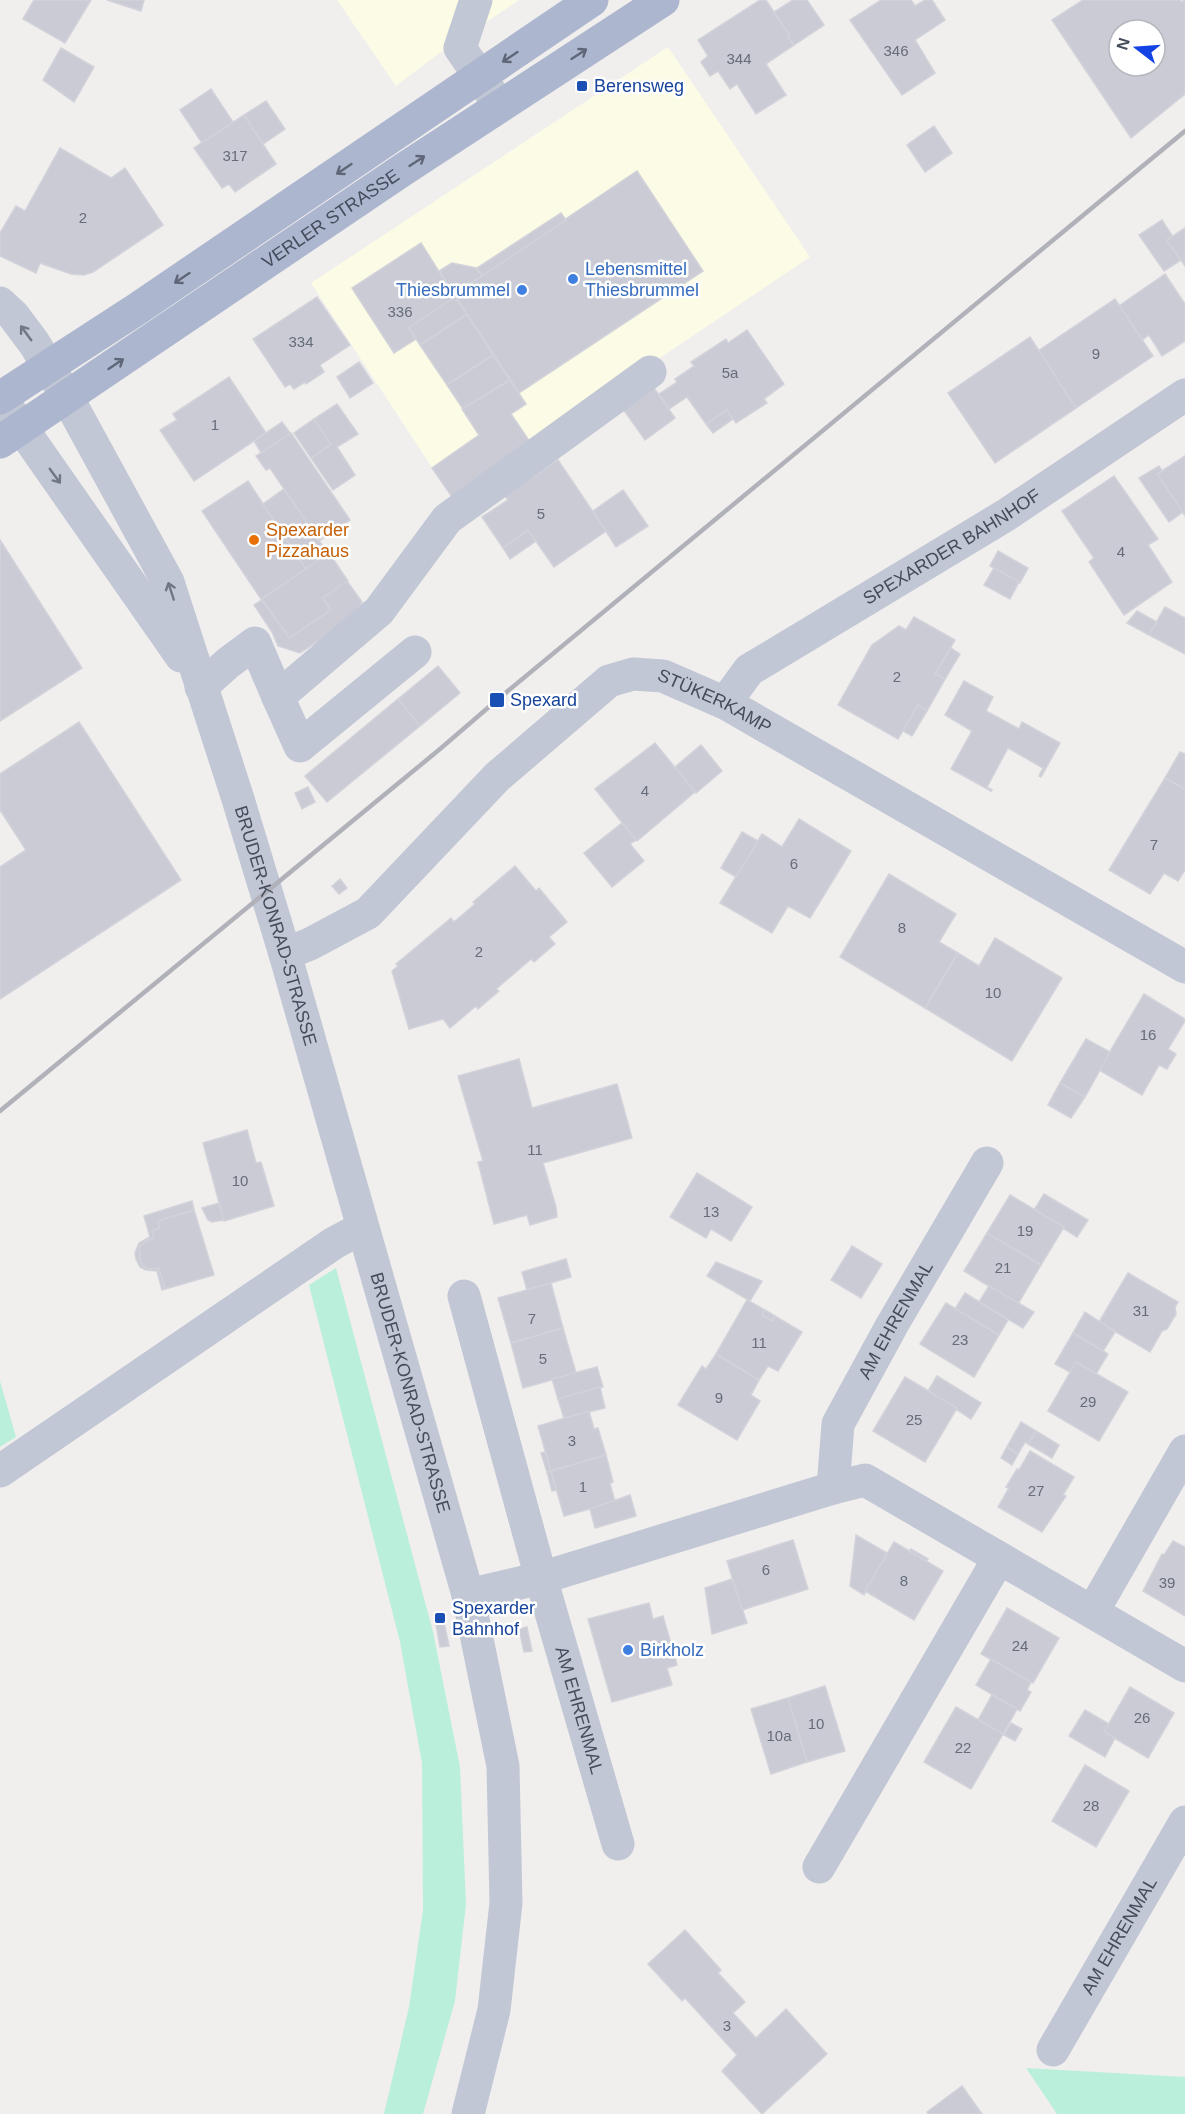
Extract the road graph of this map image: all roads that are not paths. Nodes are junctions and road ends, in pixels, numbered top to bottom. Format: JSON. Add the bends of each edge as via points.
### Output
{"nodes":[{"id":1,"x":476,"y":0,"type":"edge"},
{"id":2,"x":592,"y":0,"type":"edge"},
{"id":3,"x":663,"y":0,"type":"edge"},
{"id":4,"x":479,"y":77,"type":"junction"},
{"id":5,"x":500,"y":106,"type":"junction"},
{"id":6,"x":0,"y":303,"type":"edge"},
{"id":7,"x":47,"y":367,"type":"junction"},
{"id":8,"x":650,"y":372,"type":"dead end"},
{"id":9,"x":1185,"y":395,"type":"edge"},
{"id":10,"x":67,"y":397,"type":"junction"},
{"id":11,"x":0,"y":398,"type":"edge"},
{"id":12,"x":10,"y":435,"type":"edge"},
{"id":13,"x":415,"y":652,"type":"dead end"},
{"id":14,"x":201,"y":687,"type":"junction"},
{"id":15,"x":278,"y":697,"type":"junction"},
{"id":16,"x":724,"y":703,"type":"junction"},
{"id":17,"x":285,"y":954,"type":"junction"},
{"id":18,"x":1185,"y":967,"type":"edge"},
{"id":19,"x":987,"y":1162,"type":"dead end"},
{"id":20,"x":362,"y":1228,"type":"junction"},
{"id":21,"x":464,"y":1296,"type":"dead end"},
{"id":22,"x":1185,"y":1451,"type":"edge"},
{"id":23,"x":0,"y":1471,"type":"edge"},
{"id":24,"x":833,"y":1488,"type":"junction"},
{"id":25,"x":999,"y":1558,"type":"junction"},
{"id":26,"x":541,"y":1578,"type":"junction"},
{"id":27,"x":468,"y":1595,"type":"junction"},
{"id":28,"x":1093,"y":1611,"type":"junction"},
{"id":29,"x":1185,"y":1665,"type":"edge"},
{"id":30,"x":1185,"y":1822,"type":"edge"},
{"id":31,"x":618,"y":1844,"type":"dead end"},
{"id":32,"x":819,"y":1867,"type":"dead end"},
{"id":33,"x":1053,"y":2050,"type":"dead end"},
{"id":34,"x":468,"y":2114,"type":"edge"}],
"edges":[{"from":1,"to":4,"type":"street","via":[[460,48]]},
{"from":2,"to":4,"type":"main road","name":"VERLER STRASSE","one_way":true},
{"from":5,"to":3,"type":"main road","name":"VERLER STRASSE","one_way":true},
{"from":4,"to":5,"type":"street"},
{"from":4,"to":7,"type":"main road","name":"VERLER STRASSE","one_way":true},
{"from":10,"to":5,"type":"main road","name":"VERLER STRASSE","one_way":true},
{"from":7,"to":6,"type":"street","name":"BRUDER-KONRAD-STRASSE","one_way":true,"via":[[13,315]]},
{"from":7,"to":10,"type":"street","name":"BRUDER-KONRAD-STRASSE"},
{"from":7,"to":11,"type":"main road","name":"VERLER STRASSE"},
{"from":8,"to":15,"type":"street","via":[[447,519],[379,611]]},
{"from":9,"to":16,"type":"street","name":"SPEXARDER BAHNHOF","via":[[1006,514],[749,670]]},
{"from":10,"to":12,"type":"main road","name":"VERLER STRASSE"},
{"from":14,"to":10,"type":"street","name":"BRUDER-KONRAD-STRASSE","one_way":true,"via":[[168,582]]},
{"from":11,"to":12,"type":"street","name":"BRUDER-KONRAD-STRASSE"},
{"from":12,"to":14,"type":"street","name":"BRUDER-KONRAD-STRASSE","one_way":true,"via":[[135,588]]},
{"from":13,"to":15,"type":"street","via":[[300,746]]},
{"from":14,"to":15,"type":"street","via":[[255,644]]},
{"from":14,"to":17,"type":"street","name":"BRUDER-KONRAD-STRASSE"},
{"from":16,"to":17,"type":"street","name":"STÜKERKAMP","via":[[663,676],[633,674],[609,681],[497,777],[368,913]]},
{"from":16,"to":18,"type":"street","name":"STÜKERKAMP"},
{"from":17,"to":20,"type":"street","name":"BRUDER-KONRAD-STRASSE"},
{"from":19,"to":24,"type":"street","name":"AM EHRENMAL","via":[[838,1424]]},
{"from":20,"to":23,"type":"street","via":[[334,1243]]},
{"from":20,"to":27,"type":"street","name":"BRUDER-KONRAD-STRASSE"},
{"from":21,"to":26,"type":"street","name":"AM EHRENMAL"},
{"from":22,"to":28,"type":"street"},
{"from":24,"to":25,"type":"street","via":[[865,1480]]},
{"from":24,"to":26,"type":"street"},
{"from":25,"to":28,"type":"street"},
{"from":25,"to":32,"type":"street"},
{"from":26,"to":27,"type":"street"},
{"from":26,"to":31,"type":"street","name":"AM EHRENMAL"},
{"from":27,"to":34,"type":"street","name":"BRUDER-KONRAD-STRASSE","via":[[503,1766],[506,1903],[495,2010]]},
{"from":28,"to":29,"type":"street"},
{"from":30,"to":33,"type":"street","name":"AM EHRENMAL"}]}
